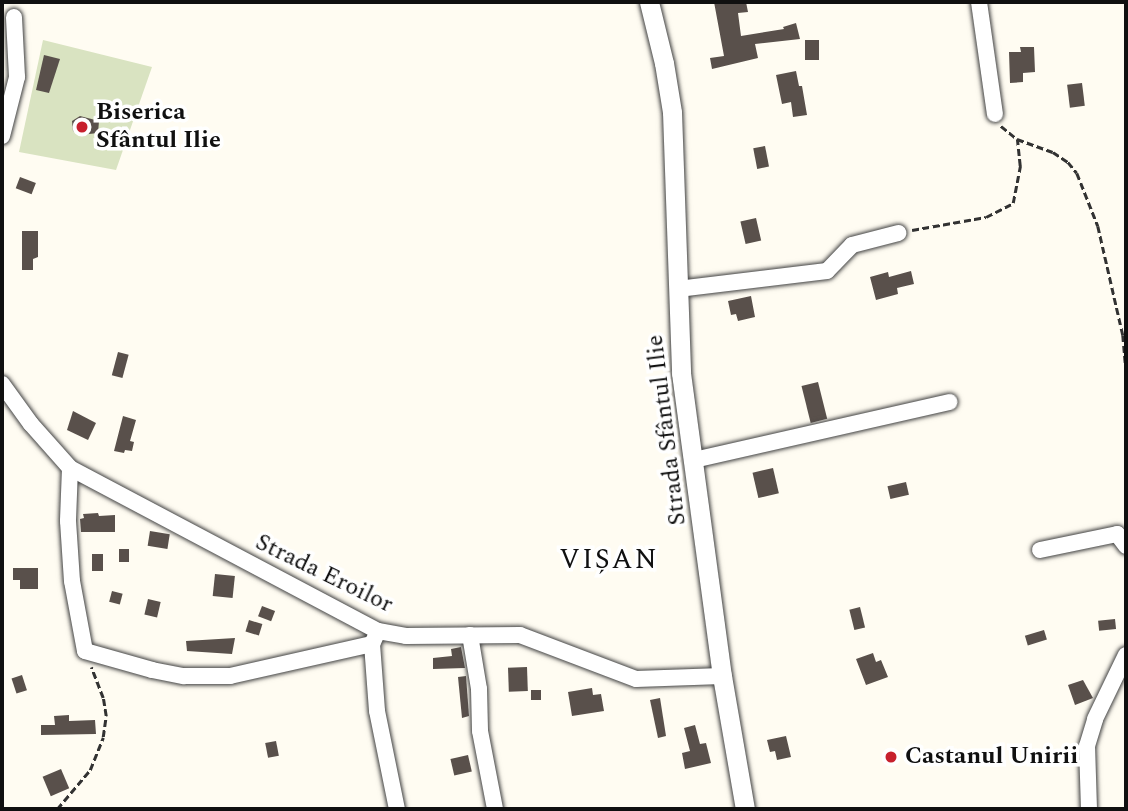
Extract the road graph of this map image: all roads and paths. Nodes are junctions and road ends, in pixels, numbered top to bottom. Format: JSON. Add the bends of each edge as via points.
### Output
{"nodes":[{"id":1,"x":649,"y":2,"type":"edge"},
{"id":2,"x":979,"y":2,"type":"edge"},
{"id":3,"x":14,"y":17,"type":"dead end"},
{"id":4,"x":995,"y":114,"type":"joint"},
{"id":5,"x":2,"y":136,"type":"edge"},
{"id":6,"x":1017,"y":139,"type":"junction"},
{"id":7,"x":898,"y":233,"type":"joint"},
{"id":8,"x":678,"y":289,"type":"junction"},
{"id":9,"x":1126,"y":368,"type":"edge"},
{"id":10,"x":2,"y":384,"type":"edge"},
{"id":11,"x":950,"y":402,"type":"dead end"},
{"id":12,"x":694,"y":460,"type":"junction"},
{"id":13,"x":70,"y":468,"type":"junction"},
{"id":14,"x":1126,"y":546,"type":"edge"},
{"id":15,"x":1040,"y":550,"type":"dead end"},
{"id":16,"x":470,"y":635,"type":"junction"},
{"id":17,"x":375,"y":638,"type":"junction"},
{"id":18,"x":85,"y":651,"type":"junction"},
{"id":19,"x":1126,"y":655,"type":"edge"},
{"id":20,"x":722,"y":676,"type":"junction"},
{"id":21,"x":57,"y":809,"type":"edge"},
{"id":22,"x":397,"y":809,"type":"edge"},
{"id":23,"x":495,"y":809,"type":"edge"},
{"id":24,"x":745,"y":809,"type":"edge"},
{"id":25,"x":1090,"y":809,"type":"edge"}],
"edges":[{"from":1,"to":8,"type":"street","name":"Strada Sfântul Ilie","via":[[672,112]]},
{"from":2,"to":4,"type":"street"},
{"from":3,"to":5,"type":"street","via":[[17,77]]},
{"from":4,"to":6,"type":"path","via":[[1006,132]]},
{"from":6,"to":7,"type":"path","via":[[1020,166],[1013,203],[986,217]]},
{"from":6,"to":9,"type":"path","via":[[1053,152],[1077,173],[1098,226],[1123,334]]},
{"from":7,"to":8,"type":"street","via":[[852,245],[827,271]]},
{"from":8,"to":12,"type":"street","name":"Strada Sfântul Ilie","via":[[681,373]]},
{"from":10,"to":13,"type":"street","name":"Strada Eroilor"},
{"from":11,"to":12,"type":"street"},
{"from":12,"to":20,"type":"street","name":"Strada Sfântul Ilie"},
{"from":13,"to":17,"type":"street","name":"Strada Eroilor"},
{"from":13,"to":18,"type":"street","via":[[72,581]]},
{"from":14,"to":15,"type":"street","via":[[1117,534]]},
{"from":16,"to":17,"type":"street","name":"Strada Eroilor"},
{"from":16,"to":20,"type":"street","name":"Strada Eroilor","via":[[520,635],[636,679]]},
{"from":16,"to":23,"type":"street","via":[[480,731]]},
{"from":17,"to":18,"type":"street","via":[[230,676],[184,676]]},
{"from":17,"to":22,"type":"street","via":[[377,711]]},
{"from":18,"to":21,"type":"path","via":[[103,698],[103,737],[90,770]]},
{"from":19,"to":25,"type":"street","via":[[1087,746]]},
{"from":20,"to":24,"type":"street","name":"Strada Sfântul Ilie"}]}
